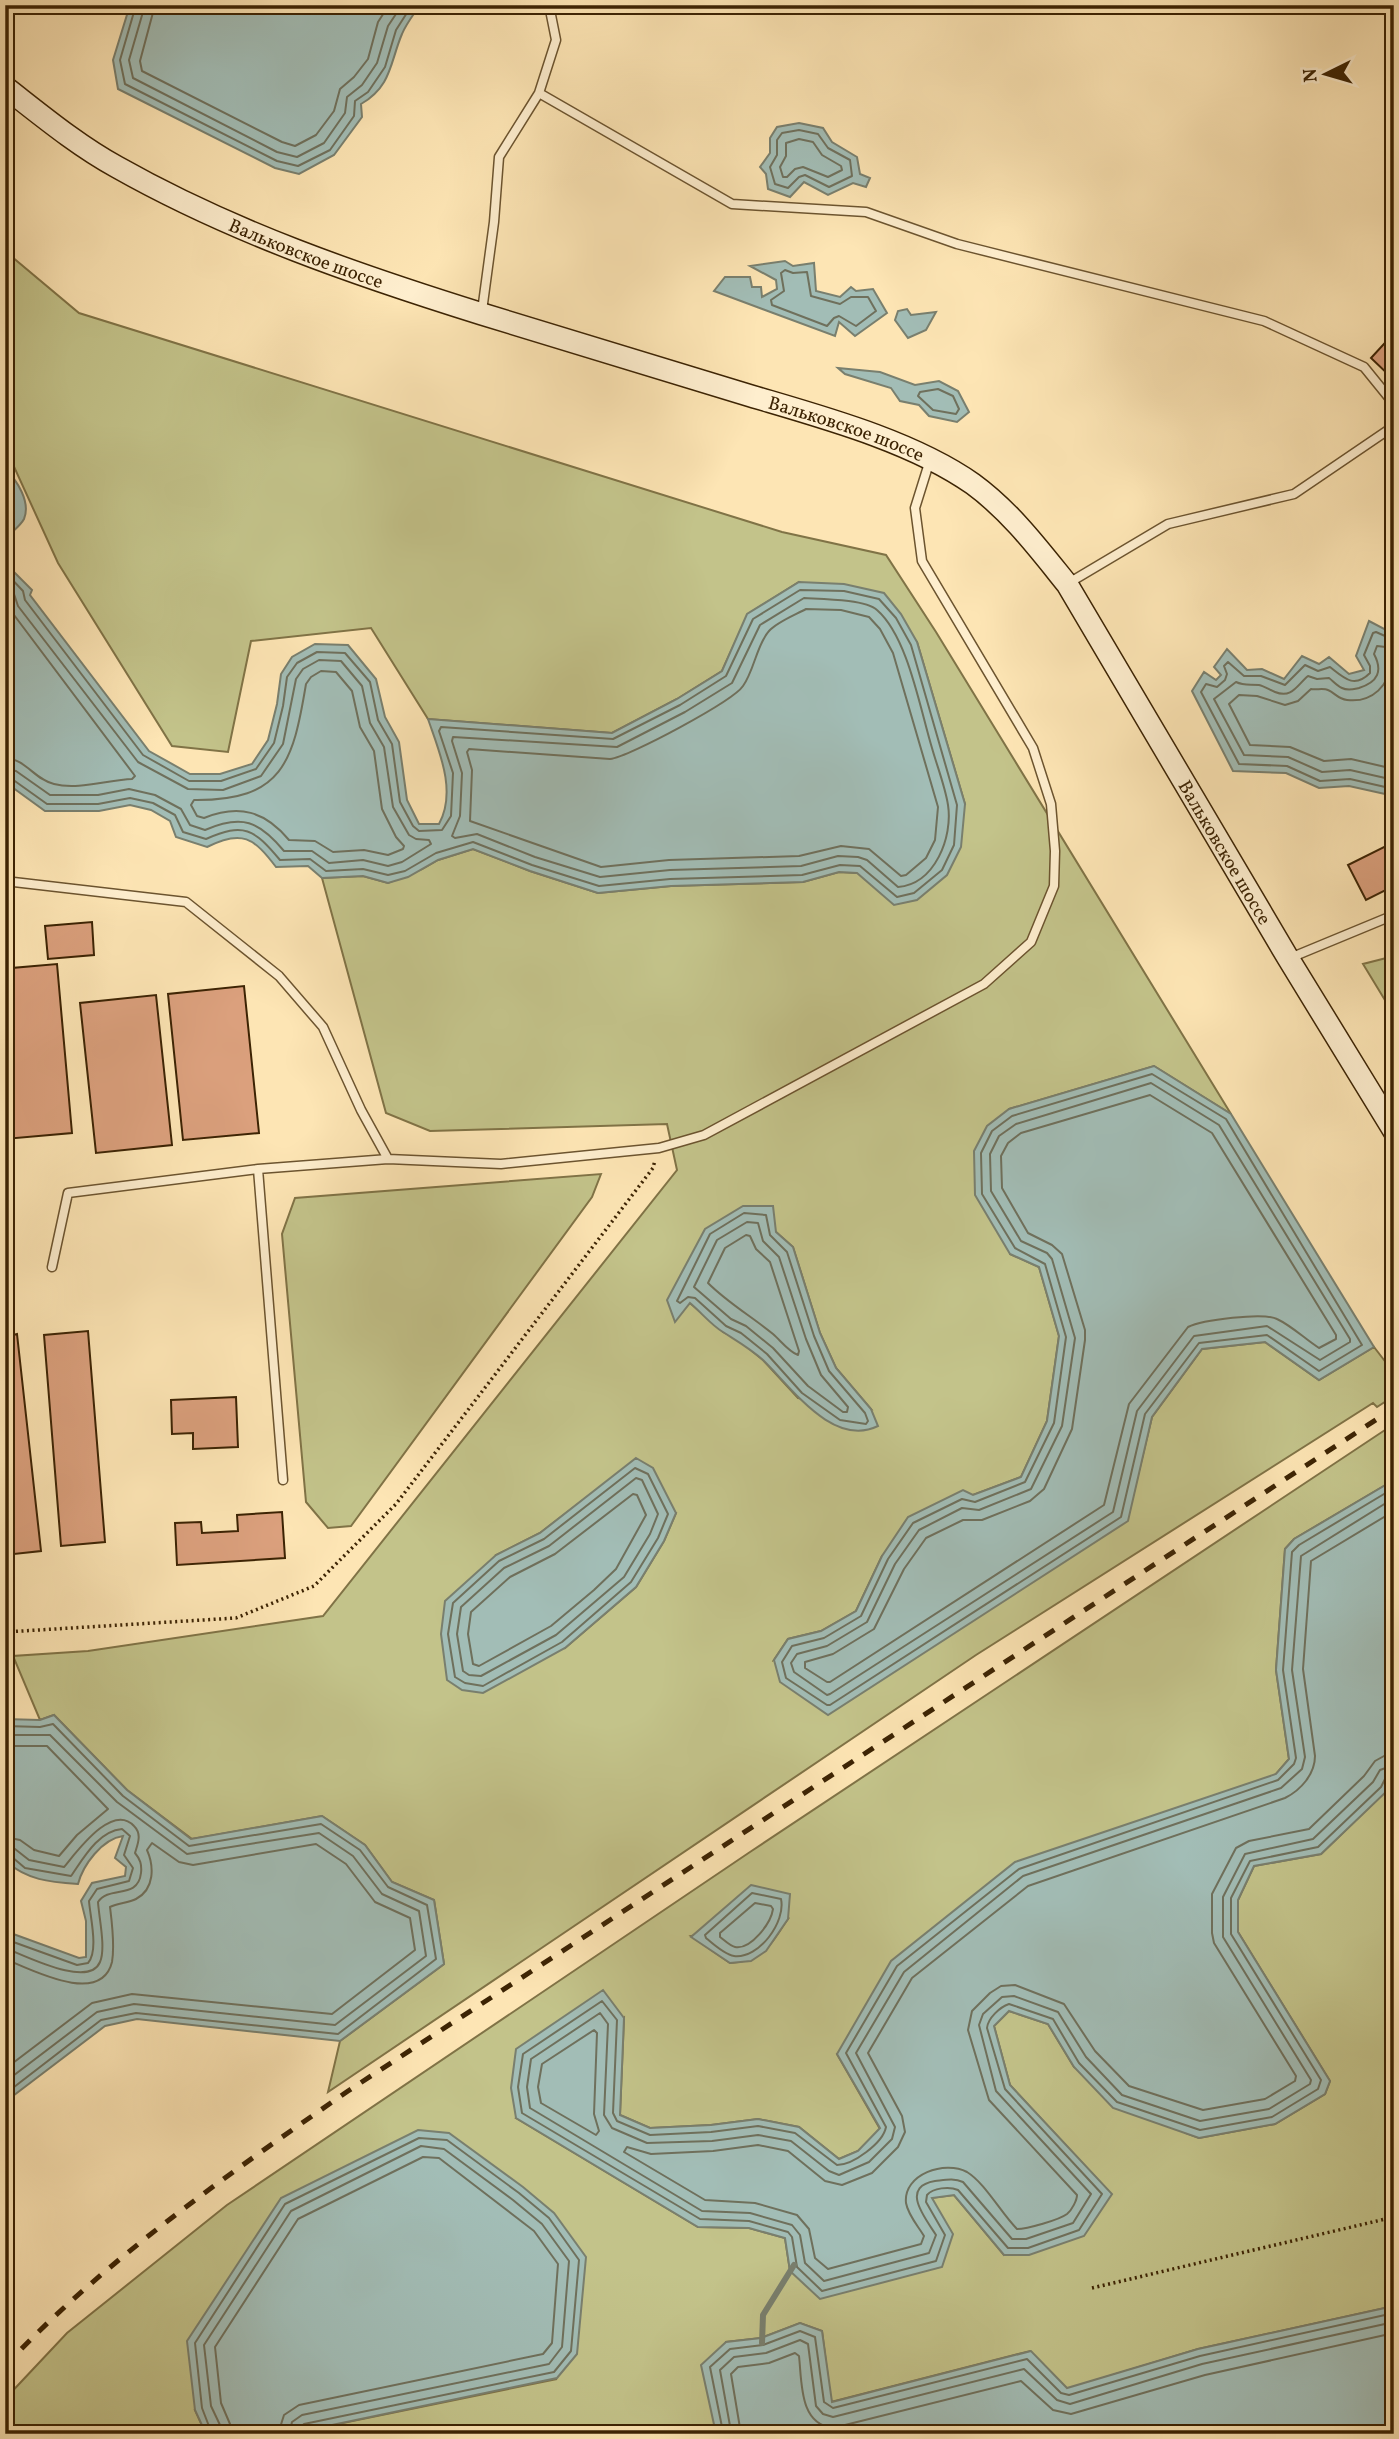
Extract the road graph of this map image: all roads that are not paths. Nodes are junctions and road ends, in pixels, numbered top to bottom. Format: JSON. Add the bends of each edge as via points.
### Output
{"nodes":[{"id":1,"x":549,"y":5,"type":"edge"},
{"id":2,"x":5,"y":87,"type":"edge"},
{"id":3,"x":539,"y":93,"type":"junction"},
{"id":4,"x":481,"y":314,"type":"junction"},
{"id":5,"x":1394,"y":404,"type":"edge"},
{"id":6,"x":1394,"y":426,"type":"edge"},
{"id":7,"x":930,"y":460,"type":"junction"},
{"id":8,"x":1067,"y":583,"type":"junction"},
{"id":9,"x":5,"y":881,"type":"edge"},
{"id":10,"x":1394,"y":915,"type":"edge"},
{"id":11,"x":1288,"y":958,"type":"junction"},
{"id":12,"x":1394,"y":1131,"type":"edge"},
{"id":13,"x":388,"y":1159,"type":"junction"},
{"id":14,"x":258,"y":1169,"type":"junction"},
{"id":15,"x":52,"y":1267,"type":"dead end"},
{"id":16,"x":283,"y":1480,"type":"dead end"}],
"edges":[{"from":1,"to":3,"type":"lane","via":[[556,40]]},
{"from":2,"to":4,"type":"main road","name":"Вальковское шоссе","via":[[115,166],[193,206],[283,246]]},
{"from":3,"to":4,"type":"lane","via":[[499,157]]},
{"from":3,"to":5,"type":"lane","via":[[732,204],[866,212],[957,244],[1265,321],[1364,367]]},
{"from":4,"to":7,"type":"main road","name":"Вальковское шоссе","via":[[816,415]]},
{"from":6,"to":8,"type":"lane","via":[[1294,494],[1168,524]]},
{"from":7,"to":8,"type":"main road","name":"Вальковское шоссе","via":[[973,484],[1016,523]]},
{"from":7,"to":13,"type":"lane","via":[[915,508],[922,561],[1033,748],[1051,804],[1054,886],[1031,942],[984,984],[704,1135],[659,1148],[501,1164]]},
{"from":8,"to":11,"type":"main road","name":"Вальковское шоссе"},
{"from":9,"to":13,"type":"lane","via":[[186,902],[279,976],[323,1027]]},
{"from":10,"to":11,"type":"lane"},
{"from":11,"to":12,"type":"main road","name":"Вальковское шоссе"},
{"from":13,"to":14,"type":"lane"},
{"from":14,"to":15,"type":"lane","via":[[68,1193]]},
{"from":14,"to":16,"type":"lane"}]}
